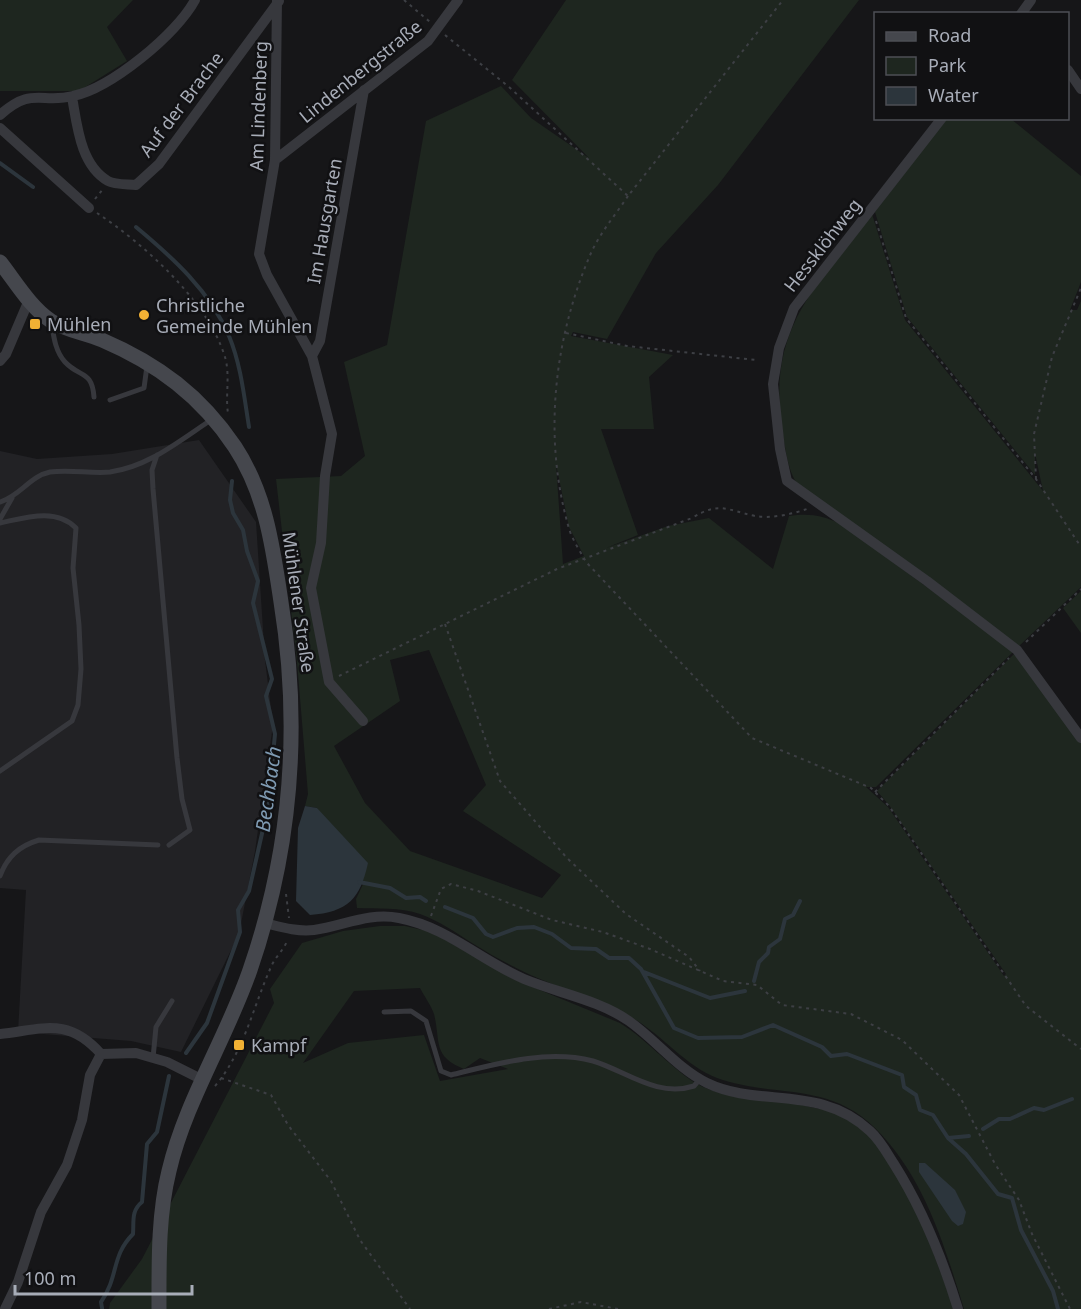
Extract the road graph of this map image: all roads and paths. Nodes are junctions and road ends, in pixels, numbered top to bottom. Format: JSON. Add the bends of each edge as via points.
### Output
{"nodes":[{"id":1,"x":195,"y":0,"type":"edge"},
{"id":2,"x":405,"y":0,"type":"edge"},
{"id":3,"x":458,"y":0,"type":"edge"},
{"id":4,"x":783,"y":0,"type":"edge"},
{"id":5,"x":278,"y":1,"type":"edge"},
{"id":6,"x":439,"y":29,"type":"junction"},
{"id":7,"x":1069,"y":71,"type":"edge"},
{"id":8,"x":1081,"y":89,"type":"edge"},
{"id":9,"x":364,"y":90,"type":"junction"},
{"id":10,"x":72,"y":97,"type":"junction"},
{"id":11,"x":0,"y":115,"type":"edge"},
{"id":12,"x":940,"y":120,"type":"edge"},
{"id":13,"x":0,"y":128,"type":"edge"},
{"id":14,"x":275,"y":160,"type":"junction"},
{"id":15,"x":108,"y":181,"type":"junction"},
{"id":16,"x":628,"y":196,"type":"junction"},
{"id":17,"x":89,"y":208,"type":"junction"},
{"id":18,"x":872,"y":208,"type":"junction"},
{"id":19,"x":0,"y":262,"type":"edge"},
{"id":20,"x":1081,"y":288,"type":"edge"},
{"id":21,"x":29,"y":300,"type":"junction"},
{"id":22,"x":51,"y":321,"type":"junction"},
{"id":23,"x":566,"y":333,"type":"junction"},
{"id":24,"x":312,"y":356,"type":"junction"},
{"id":25,"x":756,"y":360,"type":"dead end"},
{"id":26,"x":0,"y":361,"type":"edge"},
{"id":27,"x":148,"y":362,"type":"junction"},
{"id":28,"x":94,"y":397,"type":"dead end"},
{"id":29,"x":110,"y":400,"type":"dead end"},
{"id":30,"x":222,"y":418,"type":"junction"},
{"id":31,"x":157,"y":455,"type":"junction"},
{"id":32,"x":1036,"y":479,"type":"junction"},
{"id":33,"x":12,"y":498,"type":"junction"},
{"id":34,"x":0,"y":502,"type":"edge"},
{"id":35,"x":817,"y":503,"type":"junction"},
{"id":36,"x":0,"y":519,"type":"edge"},
{"id":37,"x":0,"y":523,"type":"edge"},
{"id":38,"x":1081,"y":547,"type":"edge"},
{"id":39,"x":584,"y":558,"type":"junction"},
{"id":40,"x":1081,"y":589,"type":"edge"},
{"id":41,"x":445,"y":624,"type":"junction"},
{"id":42,"x":298,"y":636,"type":"dead end"},
{"id":43,"x":1017,"y":650,"type":"junction"},
{"id":44,"x":303,"y":664,"type":"dead end"},
{"id":45,"x":329,"y":682,"type":"junction"},
{"id":46,"x":363,"y":721,"type":"dead end"},
{"id":47,"x":1081,"y":738,"type":"edge"},
{"id":48,"x":0,"y":771,"type":"edge"},
{"id":49,"x":874,"y":792,"type":"junction"},
{"id":50,"x":158,"y":844,"type":"dead end"},
{"id":51,"x":169,"y":845,"type":"dead end"},
{"id":52,"x":0,"y":876,"type":"edge"},
{"id":53,"x":288,"y":886,"type":"dead end"},
{"id":54,"x":265,"y":923,"type":"junction"},
{"id":55,"x":429,"y":925,"type":"junction"},
{"id":56,"x":289,"y":929,"type":"junction"},
{"id":57,"x":702,"y":973,"type":"junction"},
{"id":58,"x":172,"y":1001,"type":"dead end"},
{"id":59,"x":384,"y":1012,"type":"dead end"},
{"id":60,"x":0,"y":1034,"type":"edge"},
{"id":61,"x":1081,"y":1049,"type":"edge"},
{"id":62,"x":101,"y":1054,"type":"junction"},
{"id":63,"x":153,"y":1058,"type":"junction"},
{"id":64,"x":221,"y":1078,"type":"junction"},
{"id":65,"x":700,"y":1079,"type":"junction"},
{"id":66,"x":205,"y":1086,"type":"junction"},
{"id":67,"x":5,"y":1309,"type":"edge"},
{"id":68,"x":159,"y":1309,"type":"edge"},
{"id":69,"x":411,"y":1309,"type":"edge"},
{"id":70,"x":549,"y":1309,"type":"edge"},
{"id":71,"x":618,"y":1309,"type":"edge"},
{"id":72,"x":958,"y":1309,"type":"edge"},
{"id":73,"x":1070,"y":1309,"type":"edge"}],
"edges":[{"from":1,"to":10,"type":"street","via":[[186,17],[151,51],[96,87]]},
{"from":2,"to":6,"type":"path"},
{"from":3,"to":6,"type":"street","name":"Lindenbergstraße"},
{"from":4,"to":16,"type":"path"},
{"from":5,"to":14,"type":"street","name":"Am Lindenberg"},
{"from":5,"to":15,"type":"street","name":"Auf der Brache","via":[[159,164],[135,185]]},
{"from":6,"to":9,"type":"street","name":"Lindenbergstraße"},
{"from":6,"to":16,"type":"path"},
{"from":7,"to":8,"type":"street"},
{"from":9,"to":14,"type":"street","name":"Lindenbergstraße"},
{"from":9,"to":24,"type":"street","name":"Im Hausgarten","via":[[320,341]]},
{"from":10,"to":11,"type":"street","via":[[34,96]]},
{"from":10,"to":15,"type":"street","via":[[90,165]]},
{"from":12,"to":18,"type":"street","name":"Hessklöhweg"},
{"from":13,"to":17,"type":"street"},
{"from":14,"to":24,"type":"street","name":"Am Lindenberg","via":[[259,254]]},
{"from":15,"to":17,"type":"path"},
{"from":16,"to":23,"type":"path","via":[[592,251]]},
{"from":17,"to":30,"type":"path","via":[[125,232],[206,316],[225,355],[227,411]]},
{"from":18,"to":32,"type":"path","via":[[906,318]]},
{"from":18,"to":35,"type":"street","name":"Hessklöhweg","via":[[794,308],[779,348],[773,384],[787,481]]},
{"from":19,"to":21,"type":"main road","name":"Mühlener Straße"},
{"from":20,"to":32,"type":"path","via":[[1052,357],[1034,434]]},
{"from":21,"to":22,"type":"main road","name":"Mühlener Straße"},
{"from":21,"to":26,"type":"street"},
{"from":22,"to":27,"type":"main road","name":"Mühlener Straße"},
{"from":22,"to":28,"type":"lane","via":[[55,344],[65,362],[88,376]]},
{"from":23,"to":25,"type":"path","via":[[627,346]]},
{"from":23,"to":39,"type":"path","via":[[554,403],[554,453],[568,527]]},
{"from":24,"to":45,"type":"street","name":"Am Lindenberg","via":[[332,434],[321,543],[311,588]]},
{"from":27,"to":29,"type":"lane","via":[[144,388]]},
{"from":27,"to":30,"type":"main road","name":"Mühlener Straße"},
{"from":30,"to":31,"type":"lane"},
{"from":30,"to":54,"type":"main road","name":"Mühlener Straße","via":[[253,479],[270,532],[291,659],[289,793]]},
{"from":31,"to":33,"type":"lane","via":[[138,467],[35,477]]},
{"from":31,"to":51,"type":"lane","via":[[153,489],[167,663],[182,799],[190,830]]},
{"from":32,"to":38,"type":"path"},
{"from":33,"to":34,"type":"lane"},
{"from":33,"to":36,"type":"lane"},
{"from":35,"to":39,"type":"path","via":[[794,513],[758,517],[721,507],[709,508]]},
{"from":35,"to":43,"type":"street","name":"Hessklöhweg"},
{"from":37,"to":48,"type":"lane","via":[[46,515],[69,521],[76,528],[73,568],[81,669],[78,705],[72,721]]},
{"from":39,"to":41,"type":"path"},
{"from":39,"to":49,"type":"path","via":[[752,738]]},
{"from":40,"to":43,"type":"path"},
{"from":41,"to":45,"type":"path"},
{"from":41,"to":57,"type":"path","via":[[500,781],[567,858],[626,914],[689,957]]},
{"from":42,"to":44,"type":"path"},
{"from":43,"to":47,"type":"street","name":"Hessklöhweg"},
{"from":43,"to":49,"type":"path"},
{"from":45,"to":46,"type":"street"},
{"from":49,"to":61,"type":"path","via":[[889,806],[1026,1006]]},
{"from":50,"to":52,"type":"lane","via":[[39,840],[13,853]]},
{"from":53,"to":56,"type":"path"},
{"from":54,"to":56,"type":"street"},
{"from":54,"to":66,"type":"main road","name":"Mühlener Straße"},
{"from":55,"to":56,"type":"street","via":[[396,917],[375,917],[313,930]]},
{"from":55,"to":57,"type":"path","via":[[441,889],[451,884],[552,920],[603,932]]},
{"from":55,"to":65,"type":"street","via":[[524,978],[627,1020]]},
{"from":56,"to":64,"type":"path","via":[[287,942],[272,963],[248,1031]]},
{"from":57,"to":73,"type":"path","via":[[723,981],[757,985],[782,1005],[851,1014],[902,1040],[959,1095],[1019,1200]]},
{"from":58,"to":63,"type":"lane","via":[[156,1027]]},
{"from":59,"to":65,"type":"lane","via":[[411,1011],[426,1021],[441,1071],[451,1075],[551,1056],[592,1061],[666,1088],[686,1089]]},
{"from":60,"to":62,"type":"street","via":[[54,1028],[75,1031]]},
{"from":62,"to":63,"type":"street","via":[[136,1053]]},
{"from":62,"to":67,"type":"street","via":[[90,1075],[82,1120],[67,1165],[41,1212]]},
{"from":63,"to":66,"type":"street"},
{"from":64,"to":66,"type":"path"},
{"from":64,"to":69,"type":"path","via":[[271,1095],[288,1125],[331,1181],[360,1240]]},
{"from":65,"to":72,"type":"street","via":[[735,1091],[825,1105],[871,1132],[913,1196],[934,1238]]},
{"from":66,"to":68,"type":"main road","name":"Mühlener Straße","via":[[169,1171],[162,1208]]},
{"from":70,"to":71,"type":"path","via":[[581,1302]]}]}
